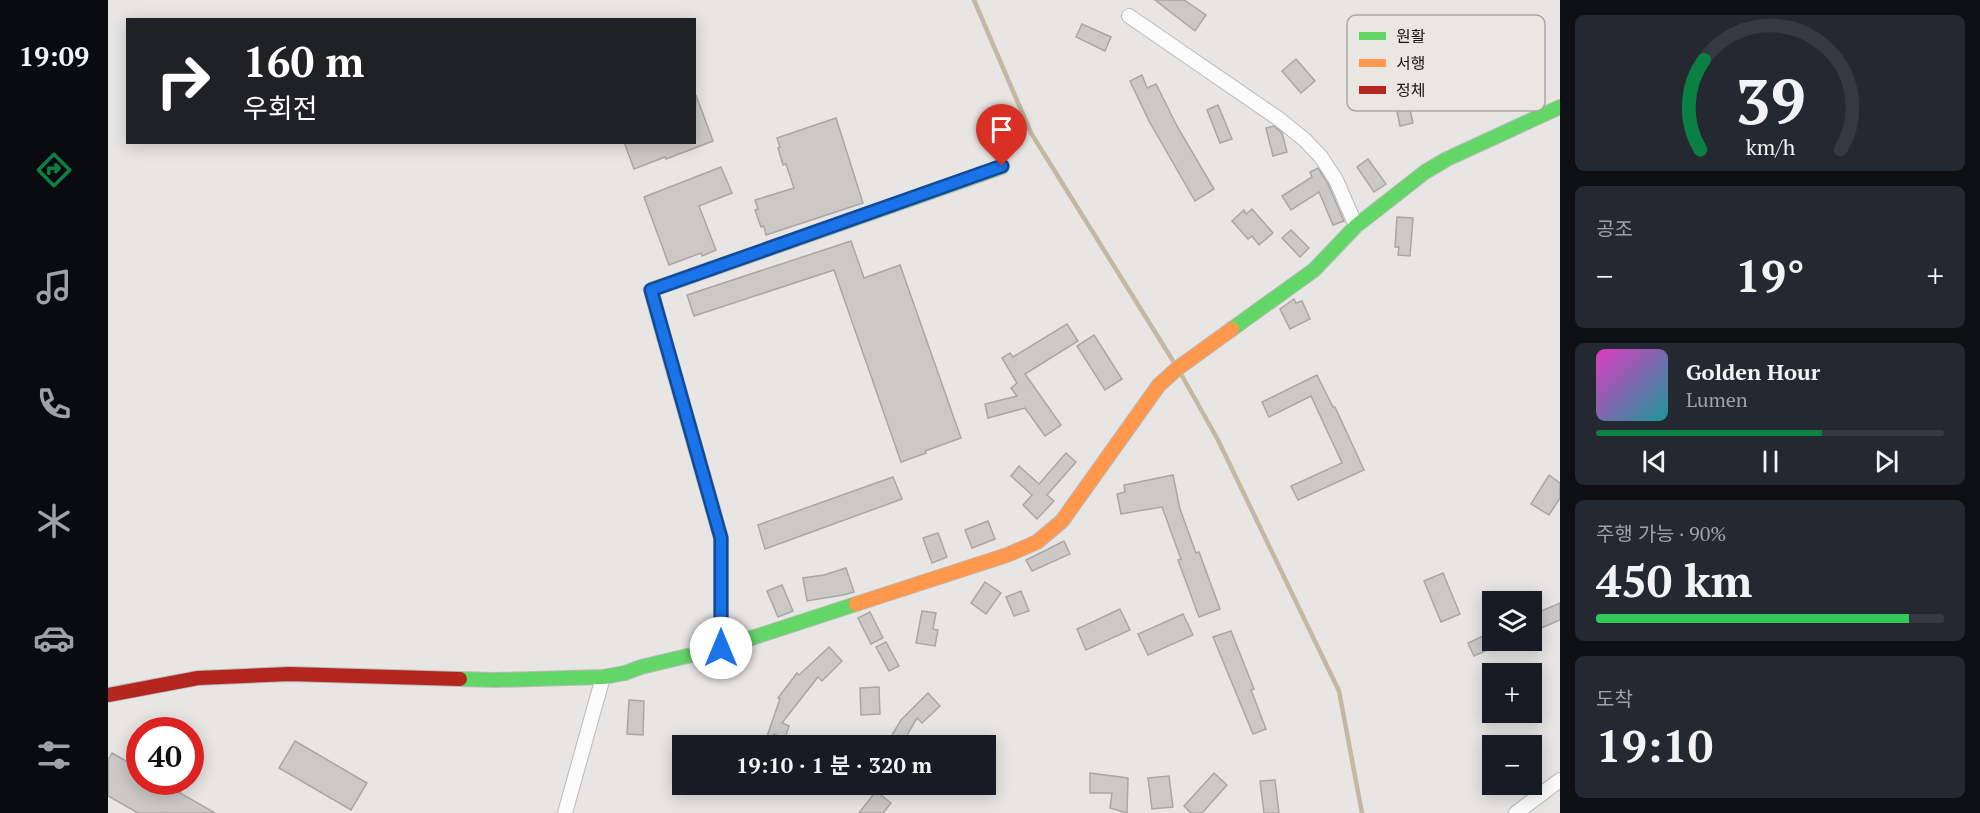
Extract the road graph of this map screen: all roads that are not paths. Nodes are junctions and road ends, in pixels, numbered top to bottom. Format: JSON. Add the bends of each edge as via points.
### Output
{"nodes":[{"id":1,"x":1129,"y":16,"type":"dead end"},
{"id":2,"x":1560,"y":107,"type":"edge"},
{"id":3,"x":1002,"y":166,"type":"dead end"},
{"id":4,"x":1356,"y":226,"type":"junction"},
{"id":5,"x":721,"y":648,"type":"junction"},
{"id":6,"x":603,"y":677,"type":"junction"},
{"id":7,"x":108,"y":695,"type":"edge"},
{"id":8,"x":1560,"y":780,"type":"edge"},
{"id":9,"x":565,"y":813,"type":"edge"},
{"id":10,"x":1516,"y":813,"type":"edge"}],
"edges":[{"from":1,"to":4,"type":"street","via":[[1305,140],[1336,180]]},
{"from":2,"to":4,"type":"street","via":[[1447,159]]},
{"from":3,"to":5,"type":"street","via":[[651,290],[721,538]]},
{"from":4,"to":5,"type":"street","via":[[1314,270],[1159,385],[1062,521],[1037,542]]},
{"from":5,"to":6,"type":"street"},
{"from":6,"to":7,"type":"street","via":[[495,680],[290,674],[198,678]]},
{"from":6,"to":9,"type":"street"},
{"from":8,"to":10,"type":"street"}]}
